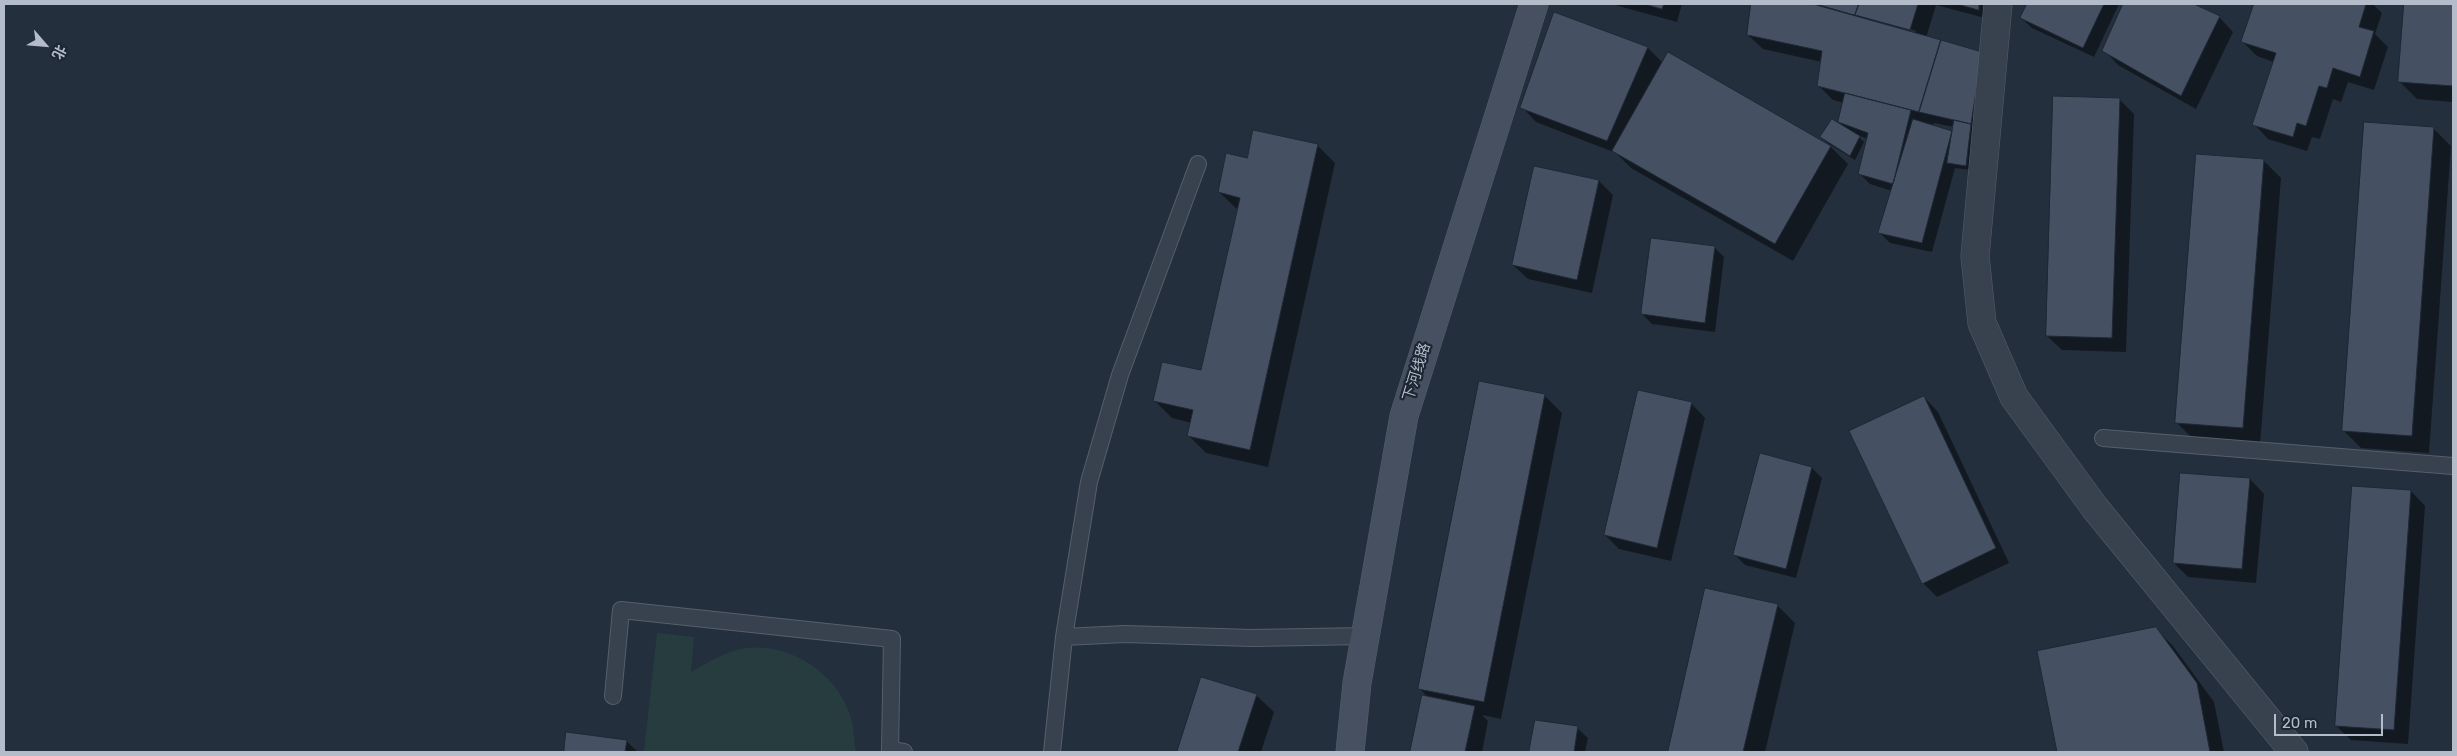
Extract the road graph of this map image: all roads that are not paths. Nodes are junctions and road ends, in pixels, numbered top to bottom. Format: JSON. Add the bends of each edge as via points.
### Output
{"nodes":[{"id":1,"x":1534,"y":4,"type":"edge"},
{"id":2,"x":1998,"y":4,"type":"edge"},
{"id":3,"x":1198,"y":164,"type":"dead end"},
{"id":4,"x":2103,"y":438,"type":"dead end"},
{"id":5,"x":2453,"y":466,"type":"edge"},
{"id":6,"x":1365,"y":636,"type":"junction"},
{"id":7,"x":1064,"y":637,"type":"junction"},
{"id":8,"x":613,"y":696,"type":"dead end"},
{"id":9,"x":904,"y":752,"type":"edge"},
{"id":10,"x":1052,"y":752,"type":"edge"},
{"id":11,"x":1350,"y":752,"type":"edge"},
{"id":12,"x":2294,"y":752,"type":"edge"}],
"edges":[{"from":1,"to":6,"type":"street","name":"下河线路","via":[[1404,416]]},
{"from":2,"to":12,"type":"street","via":[[1975,256],[1982,323],[2014,397],[2095,508]]},
{"from":3,"to":7,"type":"lane","via":[[1120,375],[1088,482]]},
{"from":4,"to":5,"type":"lane"},
{"from":6,"to":7,"type":"lane","via":[[1252,638],[1125,634]]},
{"from":6,"to":11,"type":"street","name":"下河线路"},
{"from":7,"to":10,"type":"lane"},
{"from":8,"to":9,"type":"lane","via":[[621,610],[892,639],[890,750]]}]}
